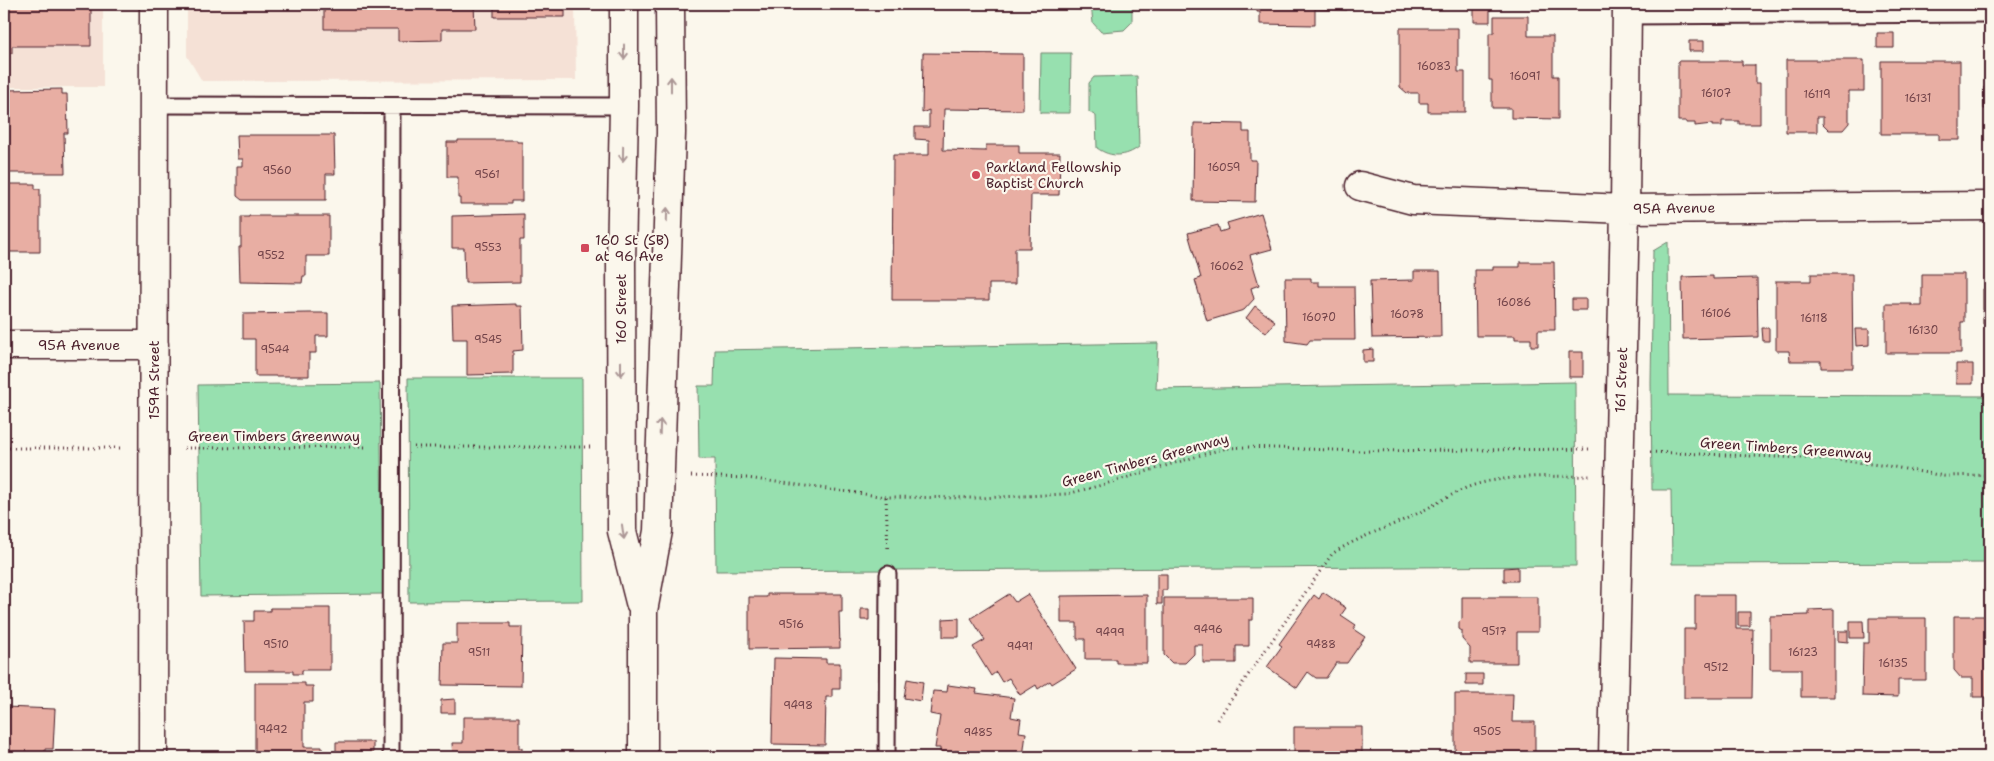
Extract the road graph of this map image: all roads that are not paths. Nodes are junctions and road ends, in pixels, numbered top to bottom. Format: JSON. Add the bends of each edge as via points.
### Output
{"nodes":[{"id":1,"x":154,"y":4,"type":"edge"},
{"id":2,"x":624,"y":4,"type":"edge"},
{"id":3,"x":670,"y":4,"type":"edge"},
{"id":4,"x":1627,"y":10,"type":"edge"},
{"id":5,"x":1990,"y":14,"type":"edge"},
{"id":6,"x":155,"y":105,"type":"junction"},
{"id":7,"x":392,"y":106,"type":"junction"},
{"id":8,"x":624,"y":106,"type":"junction"},
{"id":9,"x":1360,"y":186,"type":"dead end"},
{"id":10,"x":1990,"y":206,"type":"edge"},
{"id":11,"x":1625,"y":209,"type":"junction"},
{"id":12,"x":4,"y":345,"type":"edge"},
{"id":13,"x":154,"y":345,"type":"junction"},
{"id":14,"x":888,"y":574,"type":"road end"},
{"id":15,"x":643,"y":611,"type":"junction"},
{"id":16,"x":153,"y":757,"type":"edge"},
{"id":17,"x":391,"y":757,"type":"edge"},
{"id":18,"x":643,"y":757,"type":"edge"},
{"id":19,"x":887,"y":757,"type":"edge"},
{"id":20,"x":1613,"y":757,"type":"edge"}],
"edges":[{"from":1,"to":6,"type":"street","name":"159A Street"},
{"from":2,"to":8,"type":"street","name":"160 Street","one_way":true},
{"from":15,"to":3,"type":"street","name":"160 Street","one_way":true,"via":[[658,531],[671,133]]},
{"from":4,"to":5,"type":"lane"},
{"from":4,"to":11,"type":"street","name":"161 Street"},
{"from":6,"to":7,"type":"lane"},
{"from":6,"to":13,"type":"street","name":"159A Street"},
{"from":7,"to":8,"type":"lane"},
{"from":7,"to":17,"type":"lane"},
{"from":8,"to":15,"type":"street","name":"160 Street","one_way":true,"via":[[620,263],[622,531]]},
{"from":9,"to":11,"type":"street","name":"95A Avenue","via":[[1413,200]]},
{"from":10,"to":11,"type":"street","name":"95A Avenue"},
{"from":11,"to":20,"type":"street","name":"161 Street"},
{"from":12,"to":13,"type":"street","name":"95A Avenue"},
{"from":13,"to":16,"type":"street","name":"159A Street"},
{"from":14,"to":19,"type":"lane"},
{"from":15,"to":18,"type":"street","name":"160 Street"}]}
